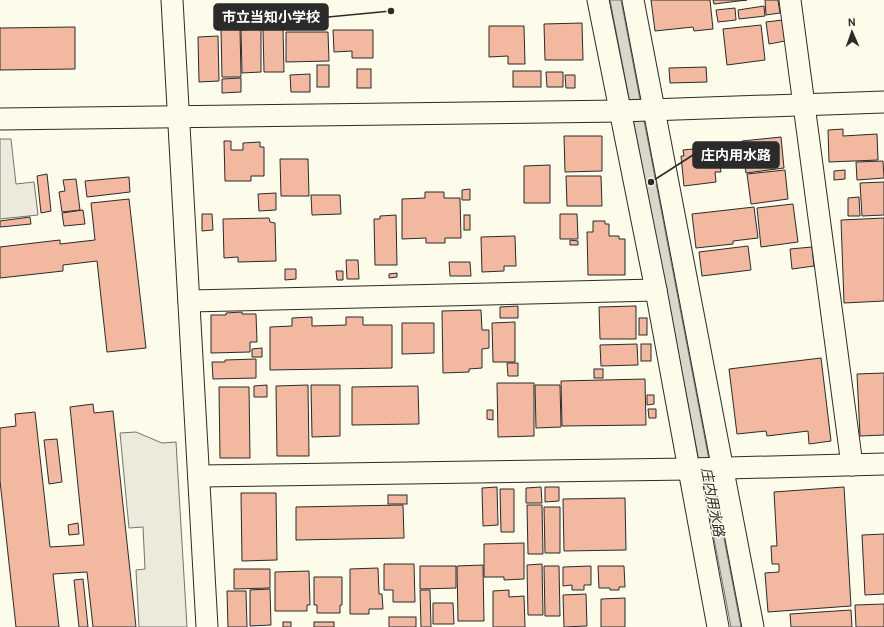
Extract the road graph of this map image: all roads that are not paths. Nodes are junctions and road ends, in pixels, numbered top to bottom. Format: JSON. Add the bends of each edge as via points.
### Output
{"nodes":[{"id":1,"x":172,"y":0,"type":"edge"},
{"id":2,"x":598,"y":0,"type":"edge"},
{"id":3,"x":633,"y":0,"type":"edge"},
{"id":4,"x":790,"y":0,"type":"edge"},
{"id":5,"x":884,"y":102,"type":"edge"},
{"id":6,"x":803,"y":105,"type":"junction"},
{"id":7,"x":637,"y":110,"type":"junction"},
{"id":8,"x":178,"y":117,"type":"junction"},
{"id":9,"x":0,"y":119,"type":"edge"},
{"id":10,"x":656,"y":290,"type":"junction"},
{"id":11,"x":189,"y":301,"type":"junction"},
{"id":12,"x":884,"y":464,"type":"edge"},
{"id":13,"x":852,"y":465,"type":"junction"},
{"id":14,"x":706,"y":469,"type":"junction"},
{"id":15,"x":199,"y":476,"type":"junction"},
{"id":16,"x":207,"y":627,"type":"edge"},
{"id":17,"x":718,"y":627,"type":"edge"},
{"id":18,"x":753,"y":627,"type":"edge"}],
"edges":[{"from":1,"to":8,"type":"street"},
{"from":2,"to":7,"type":"street"},
{"from":3,"to":7,"type":"street"},
{"from":4,"to":6,"type":"street"},
{"from":5,"to":6,"type":"street"},
{"from":6,"to":7,"type":"street"},
{"from":6,"to":13,"type":"street"},
{"from":7,"to":8,"type":"street"},
{"from":7,"to":10,"type":"street"},
{"from":7,"to":14,"type":"street"},
{"from":8,"to":9,"type":"street"},
{"from":8,"to":11,"type":"street"},
{"from":10,"to":11,"type":"street"},
{"from":10,"to":14,"type":"street"},
{"from":11,"to":15,"type":"street"},
{"from":12,"to":13,"type":"street"},
{"from":13,"to":14,"type":"street"},
{"from":14,"to":15,"type":"street"},
{"from":14,"to":17,"type":"street"},
{"from":14,"to":18,"type":"street"},
{"from":15,"to":16,"type":"street"}]}
